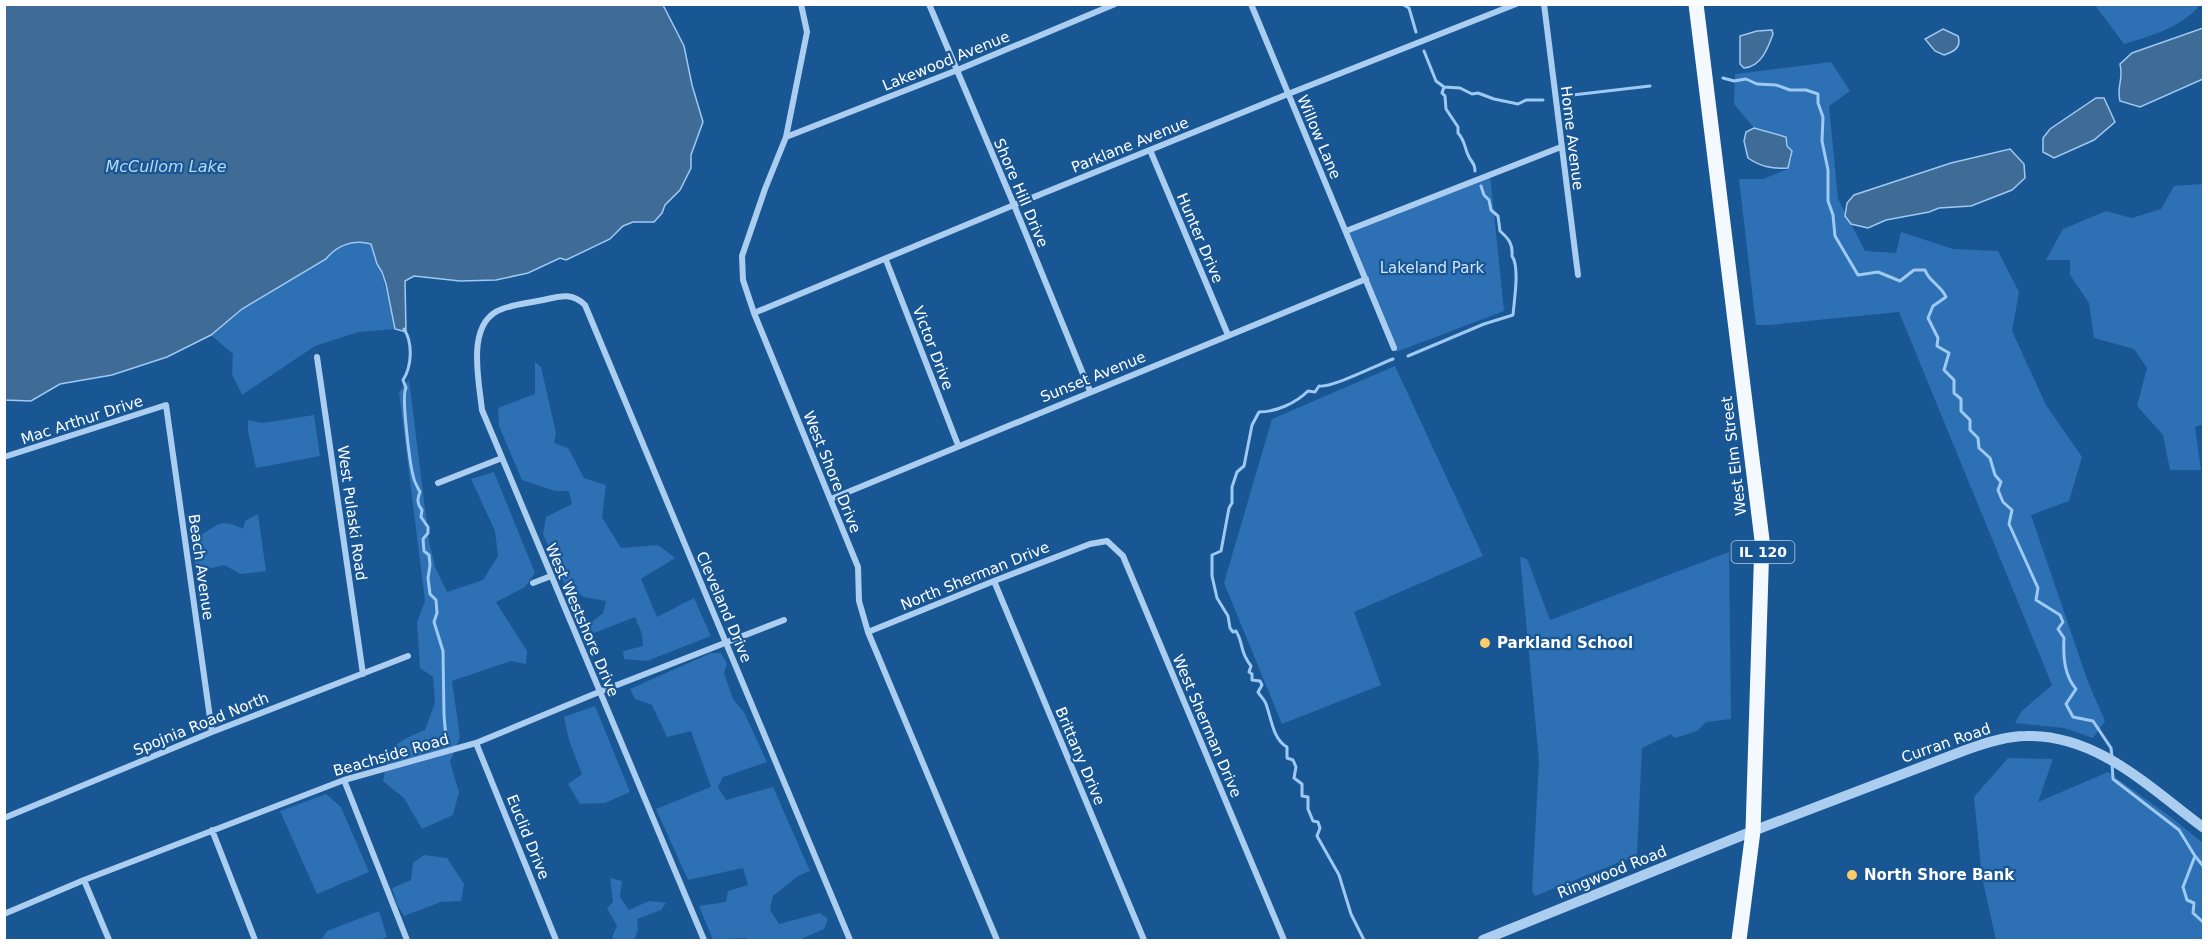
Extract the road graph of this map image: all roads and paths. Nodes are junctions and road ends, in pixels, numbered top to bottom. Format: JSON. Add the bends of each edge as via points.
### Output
{"nodes":[{"id":1,"x":801,"y":4,"type":"edge"},
{"id":2,"x":929,"y":4,"type":"edge"},
{"id":3,"x":1115,"y":4,"type":"edge"},
{"id":4,"x":1251,"y":4,"type":"edge"},
{"id":5,"x":1516,"y":4,"type":"edge"},
{"id":6,"x":1544,"y":4,"type":"edge"},
{"id":7,"x":1696,"y":4,"type":"edge"},
{"id":8,"x":955,"y":71,"type":"junction"},
{"id":9,"x":1288,"y":94,"type":"junction"},
{"id":10,"x":786,"y":137,"type":"junction"},
{"id":11,"x":1561,"y":147,"type":"junction"},
{"id":12,"x":1150,"y":150,"type":"junction"},
{"id":13,"x":1014,"y":205,"type":"junction"},
{"id":14,"x":1346,"y":231,"type":"junction"},
{"id":15,"x":886,"y":260,"type":"junction"},
{"id":16,"x":1578,"y":275,"type":"dead end"},
{"id":17,"x":1366,"y":279,"type":"junction"},
{"id":18,"x":565,"y":295,"type":"joint"},
{"id":19,"x":754,"y":313,"type":"junction"},
{"id":20,"x":1228,"y":335,"type":"junction"},
{"id":21,"x":1395,"y":348,"type":"dead end"},
{"id":22,"x":317,"y":357,"type":"dead end"},
{"id":23,"x":1090,"y":391,"type":"junction"},
{"id":24,"x":166,"y":405,"type":"joint"},
{"id":25,"x":958,"y":445,"type":"junction"},
{"id":26,"x":4,"y":457,"type":"edge"},
{"id":27,"x":502,"y":458,"type":"junction"},
{"id":28,"x":438,"y":483,"type":"dead end"},
{"id":29,"x":831,"y":499,"type":"junction"},
{"id":30,"x":1090,"y":544,"type":"joint"},
{"id":31,"x":551,"y":576,"type":"junction"},
{"id":32,"x":994,"y":580,"type":"junction"},
{"id":33,"x":533,"y":583,"type":"dead end"},
{"id":34,"x":784,"y":620,"type":"dead end"},
{"id":35,"x":868,"y":632,"type":"junction"},
{"id":36,"x":726,"y":642,"type":"junction"},
{"id":37,"x":408,"y":656,"type":"dead end"},
{"id":38,"x":363,"y":674,"type":"junction"},
{"id":39,"x":599,"y":692,"type":"junction"},
{"id":40,"x":212,"y":732,"type":"junction"},
{"id":41,"x":476,"y":744,"type":"junction"},
{"id":42,"x":344,"y":780,"type":"junction"},
{"id":43,"x":4,"y":818,"type":"edge"},
{"id":44,"x":2204,"y":828,"type":"edge"},
{"id":45,"x":212,"y":830,"type":"junction"},
{"id":46,"x":1753,"y":831,"type":"junction"},
{"id":47,"x":84,"y":880,"type":"junction"},
{"id":48,"x":4,"y":914,"type":"edge"},
{"id":49,"x":109,"y":940,"type":"edge"},
{"id":50,"x":255,"y":940,"type":"edge"},
{"id":51,"x":407,"y":940,"type":"edge"},
{"id":52,"x":556,"y":940,"type":"edge"},
{"id":53,"x":704,"y":940,"type":"edge"},
{"id":54,"x":850,"y":940,"type":"edge"},
{"id":55,"x":997,"y":940,"type":"edge"},
{"id":56,"x":1144,"y":940,"type":"edge"},
{"id":57,"x":1284,"y":940,"type":"edge"},
{"id":58,"x":1483,"y":940,"type":"edge"},
{"id":59,"x":1739,"y":940,"type":"edge"}],
"edges":[{"from":1,"to":10,"type":"street","name":"West Shore Drive","via":[[807,32]]},
{"from":2,"to":8,"type":"street","name":"Shore Hill Drive"},
{"from":3,"to":8,"type":"street","name":"Lakewood Avenue"},
{"from":4,"to":9,"type":"street","name":"Willow Lane"},
{"from":5,"to":9,"type":"street","name":"Parklane Avenue"},
{"from":6,"to":11,"type":"street","name":"Home Avenue"},
{"from":7,"to":46,"type":"main road","name":"West Elm Street","number":"IL 120","via":[[1762,540]]},
{"from":8,"to":10,"type":"street","name":"Lakewood Avenue"},
{"from":8,"to":13,"type":"street","name":"Shore Hill Drive"},
{"from":9,"to":12,"type":"street","name":"Parklane Avenue"},
{"from":9,"to":14,"type":"street","name":"Willow Lane"},
{"from":10,"to":19,"type":"street","name":"West Shore Drive","via":[[742,256],[743,280]]},
{"from":11,"to":14,"type":"street"},
{"from":11,"to":16,"type":"street","name":"Home Avenue"},
{"from":12,"to":13,"type":"street","name":"Parklane Avenue"},
{"from":12,"to":20,"type":"street","name":"Hunter Drive"},
{"from":13,"to":15,"type":"street","name":"Parklane Avenue"},
{"from":13,"to":23,"type":"street","name":"Shore Hill Drive"},
{"from":14,"to":17,"type":"street","name":"Willow Lane"},
{"from":15,"to":19,"type":"street","name":"Parklane Avenue"},
{"from":15,"to":25,"type":"street","name":"Victor Drive"},
{"from":17,"to":20,"type":"street","name":"Sunset Avenue"},
{"from":17,"to":21,"type":"street","name":"Willow Lane"},
{"from":18,"to":27,"type":"street","name":"West Westshore Drive","via":[[500,309],[485,321],[476,359],[482,410]]},
{"from":18,"to":36,"type":"street","name":"Cleveland Drive","via":[[577,297],[585,305]]},
{"from":19,"to":29,"type":"street","name":"West Shore Drive"},
{"from":20,"to":23,"type":"street","name":"Sunset Avenue"},
{"from":22,"to":38,"type":"street","name":"West Pulaski Road"},
{"from":23,"to":25,"type":"street","name":"Sunset Avenue"},
{"from":24,"to":26,"type":"street","name":"Mac Arthur Drive"},
{"from":24,"to":40,"type":"street","name":"Beach Avenue"},
{"from":25,"to":29,"type":"street","name":"Sunset Avenue"},
{"from":27,"to":28,"type":"street"},
{"from":27,"to":31,"type":"street","name":"West Westshore Drive"},
{"from":29,"to":35,"type":"street","name":"West Shore Drive","via":[[858,567],[859,600]]},
{"from":30,"to":32,"type":"street","name":"North Sherman Drive"},
{"from":30,"to":57,"type":"street","name":"West Sherman Drive","via":[[1107,541],[1123,556]]},
{"from":31,"to":33,"type":"street"},
{"from":31,"to":39,"type":"street","name":"West Westshore Drive"},
{"from":32,"to":35,"type":"street","name":"North Sherman Drive"},
{"from":32,"to":56,"type":"street","name":"Brittany Drive"},
{"from":34,"to":36,"type":"street","name":"Beachside Road"},
{"from":35,"to":55,"type":"street","name":"West Shore Drive"},
{"from":36,"to":39,"type":"street","name":"Beachside Road"},
{"from":36,"to":54,"type":"street","name":"Cleveland Drive"},
{"from":37,"to":38,"type":"street","name":"Spojnia Road North"},
{"from":38,"to":40,"type":"street","name":"Spojnia Road North"},
{"from":39,"to":41,"type":"street","name":"Beachside Road"},
{"from":39,"to":53,"type":"street","name":"West Westshore Drive"},
{"from":40,"to":43,"type":"street","name":"Spojnia Road North"},
{"from":41,"to":42,"type":"street","name":"Beachside Road"},
{"from":41,"to":52,"type":"street","name":"Euclid Drive"},
{"from":42,"to":45,"type":"street","name":"Beachside Road"},
{"from":42,"to":51,"type":"street"},
{"from":44,"to":46,"type":"street","name":"Curran Road","via":[[2112,760],[2074,742],[2026,735],[1983,743]]},
{"from":45,"to":47,"type":"street","name":"Beachside Road"},
{"from":45,"to":50,"type":"street"},
{"from":46,"to":58,"type":"street","name":"Ringwood Road"},
{"from":46,"to":59,"type":"main road","name":"West Elm Street","number":"IL 120"},
{"from":47,"to":48,"type":"street","name":"Beachside Road"},
{"from":47,"to":49,"type":"street"}]}
